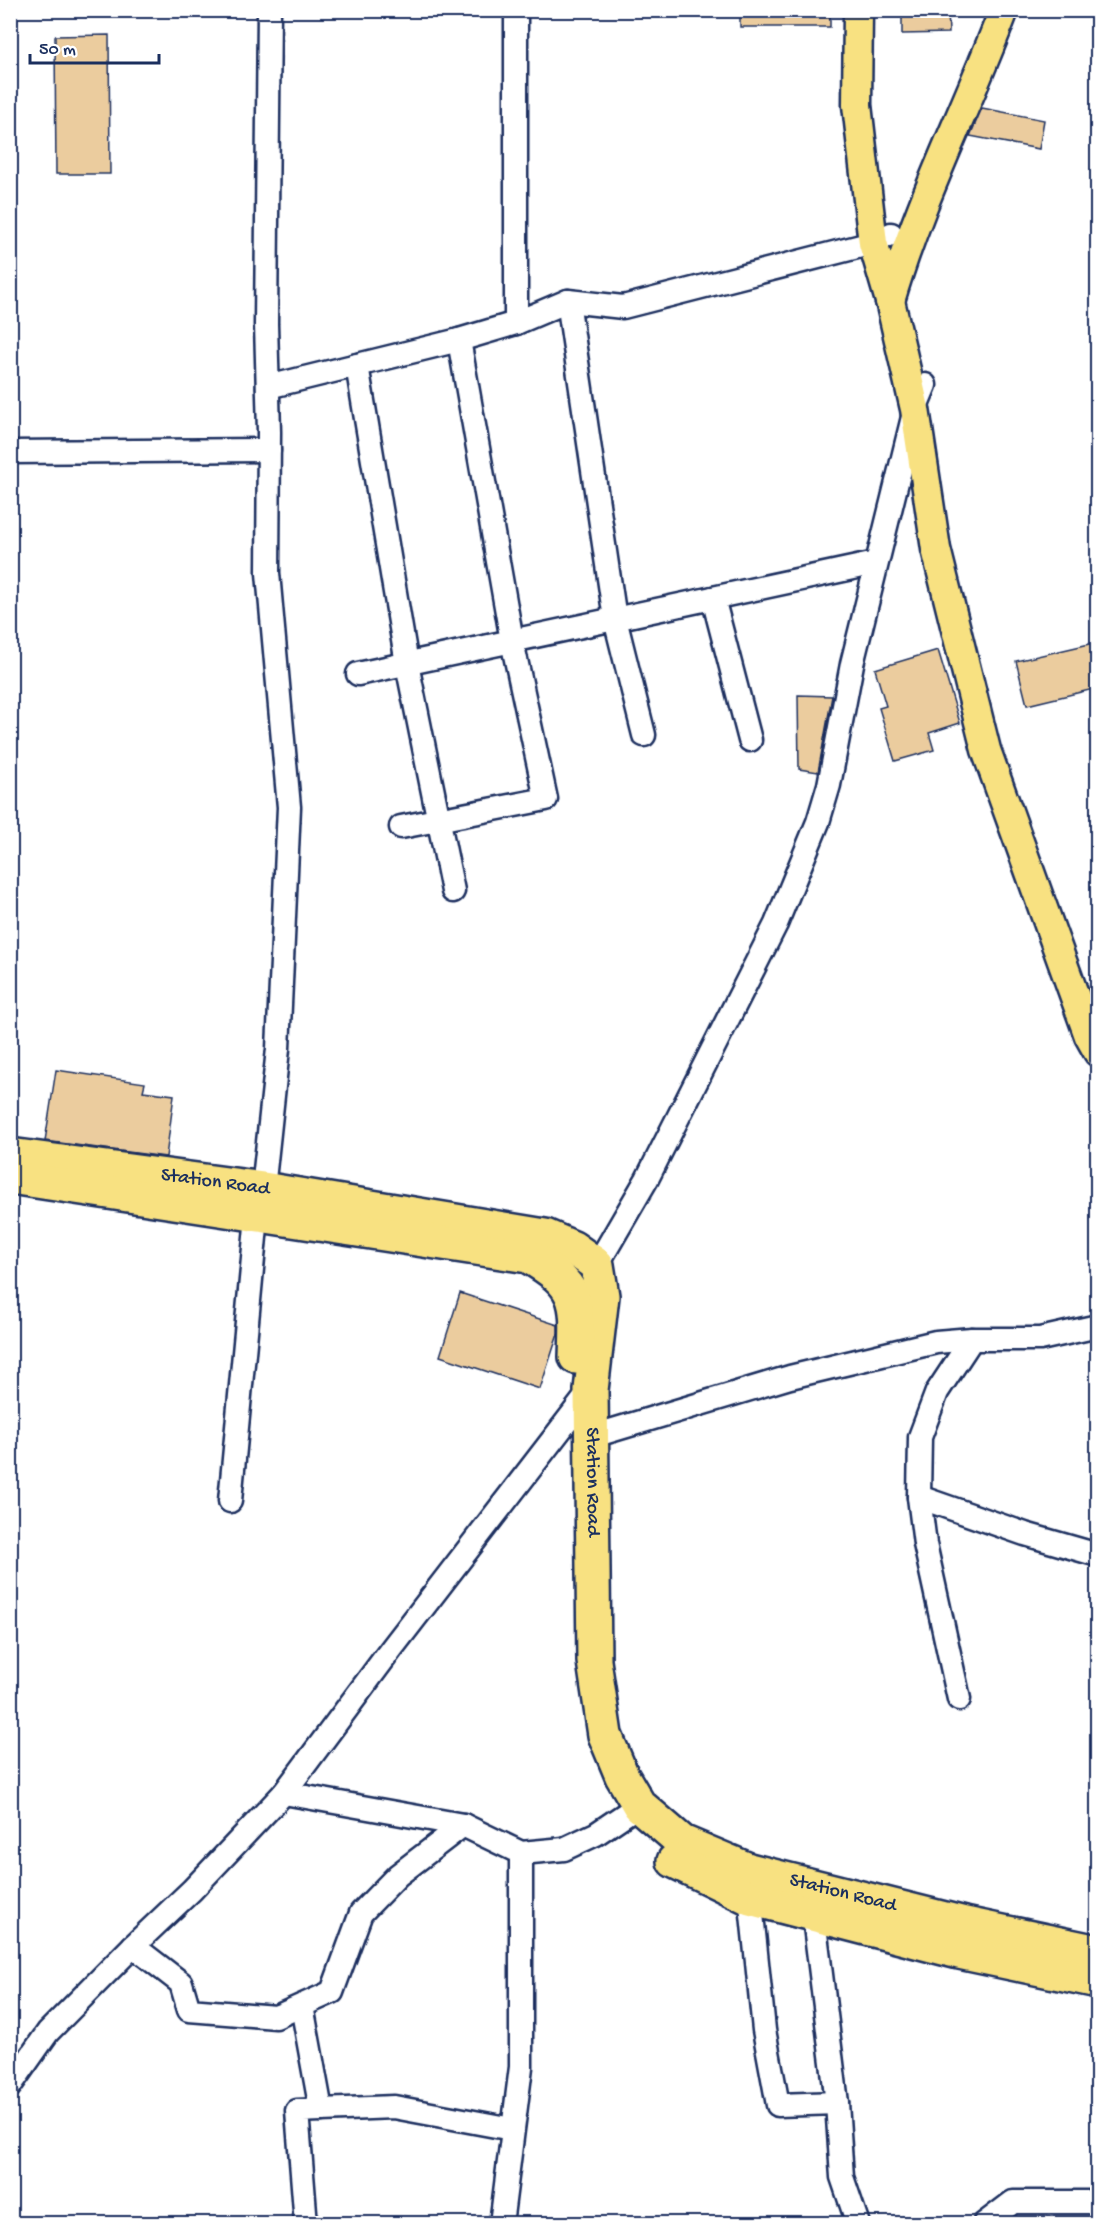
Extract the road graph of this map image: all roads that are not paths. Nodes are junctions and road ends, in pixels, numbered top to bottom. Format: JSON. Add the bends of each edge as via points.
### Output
{"nodes":[{"id":1,"x":269,"y":10,"type":"edge"},
{"id":2,"x":516,"y":10,"type":"edge"},
{"id":3,"x":858,"y":10,"type":"edge"},
{"id":4,"x":875,"y":10,"type":"edge"},
{"id":5,"x":1004,"y":10,"type":"edge"},
{"id":6,"x":882,"y":239,"type":"junction"},
{"id":7,"x":899,"y":271,"type":"junction"},
{"id":8,"x":568,"y":301,"type":"junction"},
{"id":9,"x":890,"y":301,"type":"junction"},
{"id":10,"x":516,"y":323,"type":"junction"},
{"id":11,"x":459,"y":340,"type":"junction"},
{"id":12,"x":357,"y":365,"type":"junction"},
{"id":13,"x":268,"y":387,"type":"junction"},
{"id":14,"x":920,"y":397,"type":"junction"},
{"id":15,"x":269,"y":450,"type":"junction"},
{"id":16,"x":10,"y":452,"type":"edge"},
{"id":17,"x":876,"y":563,"type":"junction"},
{"id":18,"x":713,"y":598,"type":"junction"},
{"id":19,"x":615,"y":619,"type":"junction"},
{"id":20,"x":512,"y":641,"type":"junction"},
{"id":21,"x":407,"y":664,"type":"junction"},
{"id":22,"x":358,"y":674,"type":"dead end"},
{"id":23,"x":644,"y":735,"type":"dead end"},
{"id":24,"x":750,"y":740,"type":"dead end"},
{"id":25,"x":439,"y":820,"type":"junction"},
{"id":26,"x":400,"y":827,"type":"dead end"},
{"id":27,"x":453,"y":891,"type":"dead end"},
{"id":28,"x":1098,"y":1011,"type":"edge"},
{"id":29,"x":1098,"y":1052,"type":"edge"},
{"id":30,"x":10,"y":1155,"type":"edge"},
{"id":31,"x":10,"y":1178,"type":"edge"},
{"id":32,"x":260,"y":1203,"type":"junction"},
{"id":33,"x":597,"y":1265,"type":"junction"},
{"id":34,"x":1098,"y":1326,"type":"edge"},
{"id":35,"x":972,"y":1340,"type":"junction"},
{"id":36,"x":585,"y":1413,"type":"junction"},
{"id":37,"x":919,"y":1497,"type":"junction"},
{"id":38,"x":230,"y":1501,"type":"dead end"},
{"id":39,"x":1098,"y":1555,"type":"edge"},
{"id":40,"x":959,"y":1699,"type":"dead end"},
{"id":41,"x":284,"y":1793,"type":"junction"},
{"id":42,"x":631,"y":1810,"type":"junction"},
{"id":43,"x":463,"y":1825,"type":"junction"},
{"id":44,"x":521,"y":1853,"type":"junction"},
{"id":45,"x":749,"y":1884,"type":"junction"},
{"id":46,"x":812,"y":1901,"type":"junction"},
{"id":47,"x":133,"y":1946,"type":"junction"},
{"id":48,"x":1098,"y":1952,"type":"edge"},
{"id":49,"x":1098,"y":1981,"type":"edge"},
{"id":50,"x":302,"y":2006,"type":"junction"},
{"id":51,"x":10,"y":2086,"type":"edge"},
{"id":52,"x":837,"y":2103,"type":"junction"},
{"id":53,"x":321,"y":2110,"type":"junction"},
{"id":54,"x":512,"y":2129,"type":"junction"},
{"id":55,"x":1098,"y":2202,"type":"edge"},
{"id":56,"x":992,"y":2220,"type":"edge"},
{"id":57,"x":306,"y":2223,"type":"edge"},
{"id":58,"x":501,"y":2223,"type":"edge"},
{"id":59,"x":858,"y":2223,"type":"edge"}],
"edges":[{"from":1,"to":13,"type":"street"},
{"from":2,"to":10,"type":"street"},
{"from":3,"to":6,"type":"main road","via":[[857,105]]},
{"from":4,"to":6,"type":"main road","via":[[874,104]]},
{"from":5,"to":7,"type":"main road"},
{"from":6,"to":7,"type":"main road"},
{"from":6,"to":8,"type":"street","via":[[623,307]]},
{"from":6,"to":9,"type":"main road"},
{"from":7,"to":9,"type":"main road"},
{"from":7,"to":14,"type":"main road"},
{"from":8,"to":10,"type":"street"},
{"from":8,"to":19,"type":"street"},
{"from":9,"to":14,"type":"main road"},
{"from":10,"to":11,"type":"street"},
{"from":11,"to":12,"type":"street"},
{"from":11,"to":20,"type":"street"},
{"from":12,"to":13,"type":"street"},
{"from":12,"to":21,"type":"street"},
{"from":13,"to":15,"type":"street"},
{"from":14,"to":17,"type":"street"},
{"from":14,"to":28,"type":"main road","via":[[1002,745]]},
{"from":14,"to":29,"type":"main road","via":[[936,549],[986,750]]},
{"from":15,"to":16,"type":"street"},
{"from":15,"to":32,"type":"street","via":[[268,573],[289,807],[278,1049]]},
{"from":17,"to":18,"type":"street"},
{"from":17,"to":33,"type":"street","via":[[818,822],[776,924],[652,1169]]},
{"from":18,"to":19,"type":"street"},
{"from":18,"to":24,"type":"street"},
{"from":19,"to":20,"type":"street"},
{"from":19,"to":23,"type":"street"},
{"from":20,"to":21,"type":"street"},
{"from":20,"to":25,"type":"street","via":[[546,799]]},
{"from":21,"to":22,"type":"street"},
{"from":21,"to":25,"type":"street"},
{"from":25,"to":26,"type":"street"},
{"from":25,"to":27,"type":"street"},
{"from":30,"to":32,"type":"highway","name":"Station Road"},
{"from":31,"to":32,"type":"highway","name":"Station Road"},
{"from":32,"to":33,"type":"highway","name":"Station Road","via":[[545,1236],[573,1248]]},
{"from":32,"to":36,"type":"highway","name":"Station Road","via":[[528,1256],[555,1272],[570,1290],[578,1316]]},
{"from":32,"to":38,"type":"street"},
{"from":33,"to":36,"type":"highway","name":"Station Road","via":[[602,1296]]},
{"from":34,"to":35,"type":"street","via":[[1040,1339]]},
{"from":35,"to":36,"type":"street","via":[[936,1342],[790,1377]]},
{"from":35,"to":37,"type":"street","via":[[937,1392],[921,1437]]},
{"from":36,"to":41,"type":"street"},
{"from":36,"to":42,"type":"highway","name":"Station Road","via":[[574,1669],[585,1741],[602,1788]]},
{"from":37,"to":39,"type":"street"},
{"from":37,"to":40,"type":"street","via":[[925,1544]]},
{"from":41,"to":43,"type":"street"},
{"from":41,"to":47,"type":"street"},
{"from":42,"to":44,"type":"street","via":[[596,1834],[564,1849]]},
{"from":42,"to":45,"type":"highway","name":"Station Road","via":[[672,1860]]},
{"from":43,"to":44,"type":"street"},
{"from":43,"to":50,"type":"street","via":[[398,1875],[361,1913],[332,1992]]},
{"from":44,"to":54,"type":"street","via":[[520,2067]]},
{"from":45,"to":46,"type":"highway","name":"Station Road"},
{"from":45,"to":52,"type":"street","via":[[764,2030],[778,2105]]},
{"from":46,"to":48,"type":"highway","name":"Station Road","via":[[965,1924]]},
{"from":46,"to":49,"type":"highway","name":"Station Road","via":[[959,1952]]},
{"from":46,"to":52,"type":"street"},
{"from":47,"to":50,"type":"street","via":[[181,1983],[189,2010],[276,2017]]},
{"from":47,"to":51,"type":"street","via":[[48,2032]]},
{"from":50,"to":53,"type":"street"},
{"from":52,"to":59,"type":"street","via":[[842,2177]]},
{"from":53,"to":54,"type":"street","via":[[394,2107]]},
{"from":53,"to":57,"type":"street","via":[[297,2111]]},
{"from":54,"to":58,"type":"street"},
{"from":55,"to":56,"type":"street","via":[[1013,2202]]}]}
